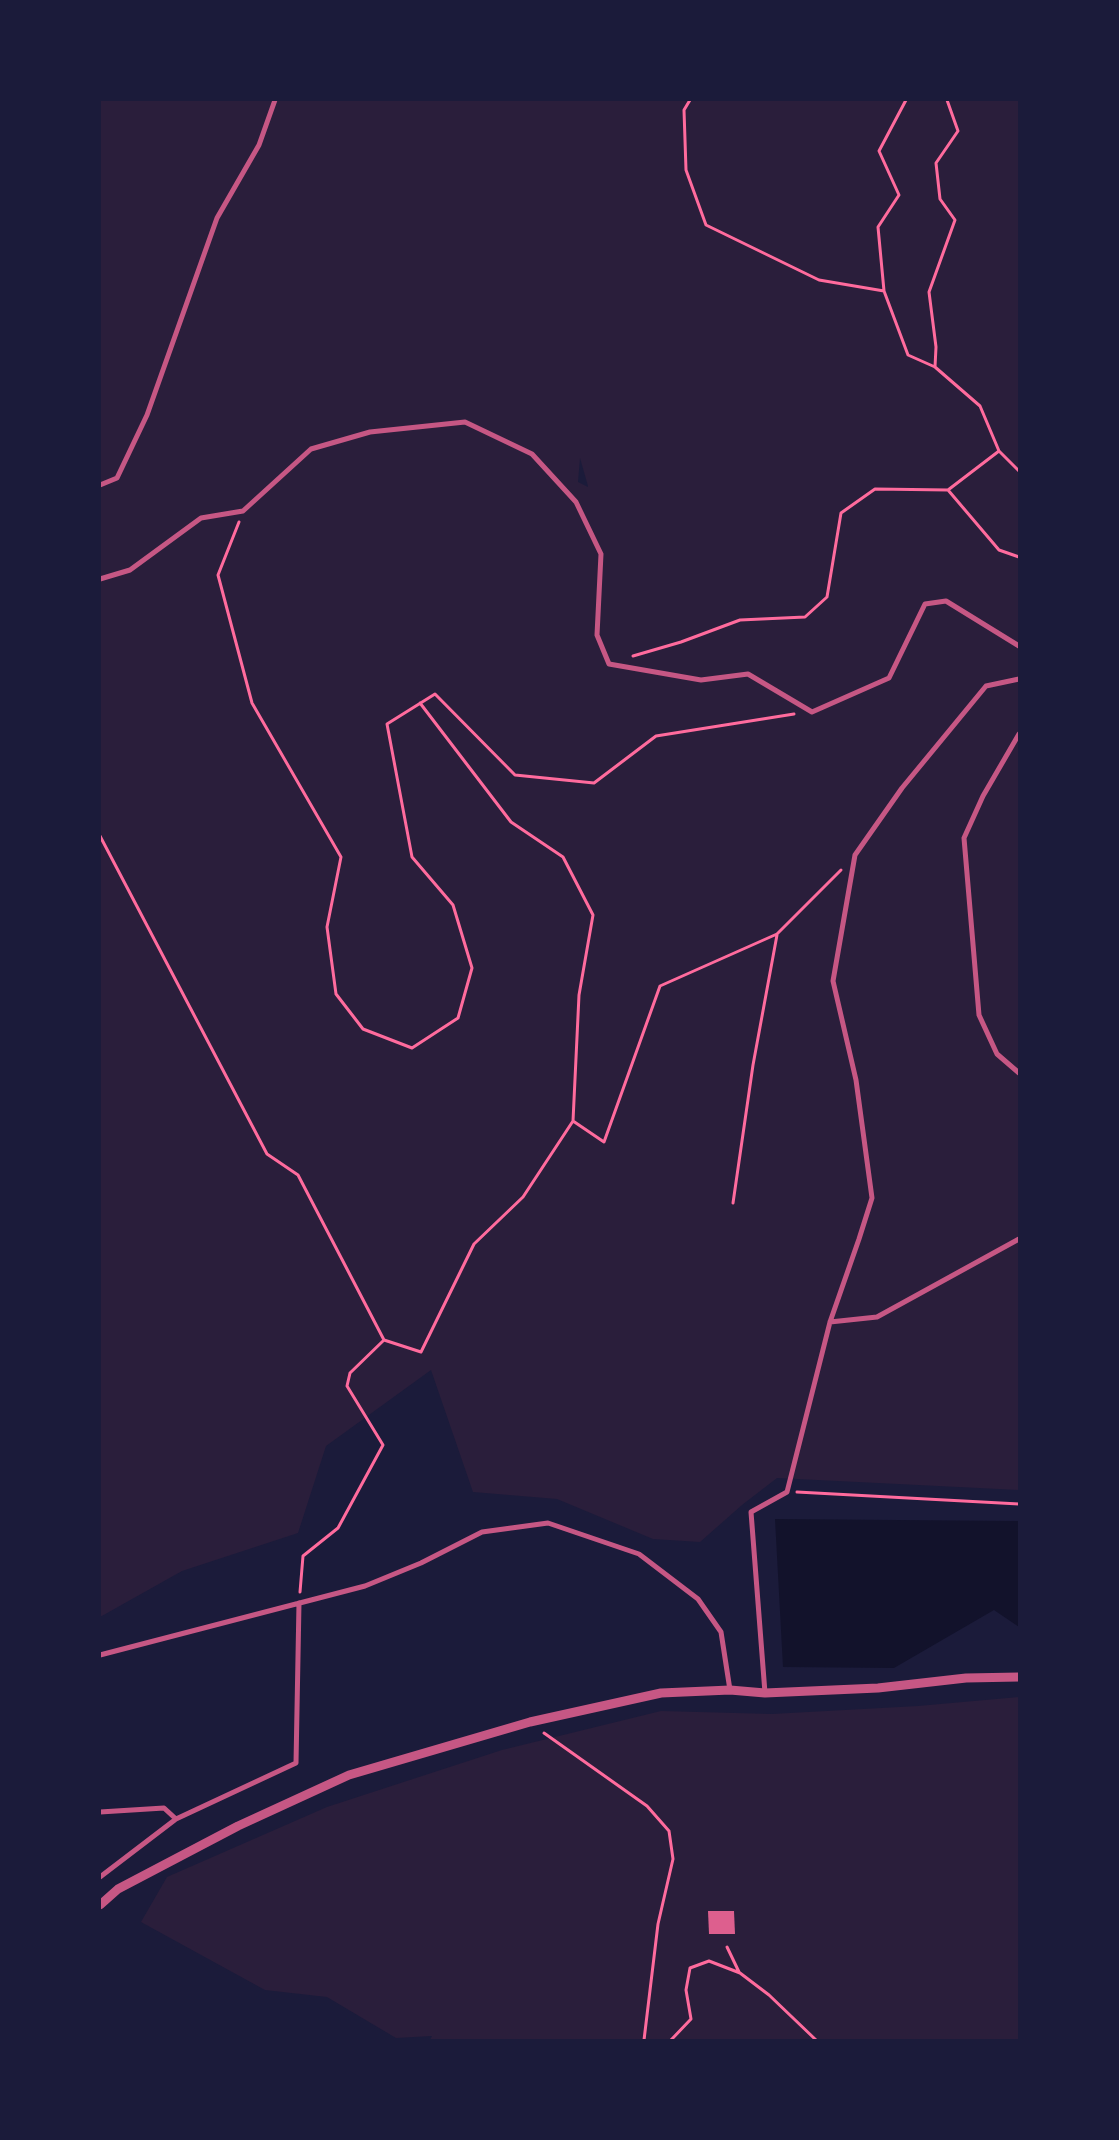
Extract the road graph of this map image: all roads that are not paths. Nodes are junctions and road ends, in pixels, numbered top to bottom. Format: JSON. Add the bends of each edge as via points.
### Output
{"nodes":[{"id":1,"x":275,"y":100,"type":"edge"},
{"id":2,"x":100,"y":485,"type":"edge"},
{"id":3,"x":100,"y":579,"type":"edge"},
{"id":4,"x":1019,"y":646,"type":"edge"},
{"id":5,"x":1019,"y":679,"type":"edge"},
{"id":6,"x":1019,"y":734,"type":"edge"},
{"id":7,"x":1019,"y":1073,"type":"edge"},
{"id":8,"x":1019,"y":1238,"type":"edge"},
{"id":9,"x":830,"y":1322,"type":"junction"},
{"id":10,"x":299,"y":1603,"type":"junction"},
{"id":11,"x":100,"y":1655,"type":"edge"},
{"id":12,"x":1019,"y":1676,"type":"edge"},
{"id":13,"x":730,"y":1690,"type":"junction"},
{"id":14,"x":764,"y":1693,"type":"junction"},
{"id":15,"x":100,"y":1812,"type":"edge"},
{"id":16,"x":176,"y":1819,"type":"junction"},
{"id":17,"x":100,"y":1877,"type":"edge"},
{"id":18,"x":100,"y":1905,"type":"edge"}],
"edges":[{"from":1,"to":2,"type":"street","via":[[259,145],[217,218],[147,415],[117,478]]},
{"from":3,"to":4,"type":"street","via":[[130,570],[201,518],[243,512],[311,449],[370,432],[465,422],[532,454],[576,502],[601,554],[598,635],[609,664],[701,680],[748,674],[812,712],[889,678],[925,604],[946,601]]},
{"from":5,"to":9,"type":"street","via":[[986,686],[902,788],[855,855],[833,981],[856,1080],[872,1198]]},
{"from":6,"to":7,"type":"street","via":[[983,796],[964,838],[980,1015],[998,1054]]},
{"from":8,"to":9,"type":"street","via":[[877,1317]]},
{"from":9,"to":14,"type":"street","via":[[787,1492],[751,1512]]},
{"from":10,"to":11,"type":"street"},
{"from":10,"to":13,"type":"street","via":[[365,1586],[421,1563],[482,1532],[548,1523],[639,1554],[698,1599],[721,1632]]},
{"from":10,"to":16,"type":"street","via":[[296,1763]]},
{"from":12,"to":14,"type":"street","via":[[966,1678],[878,1688]]},
{"from":13,"to":14,"type":"street"},
{"from":13,"to":18,"type":"street","via":[[661,1693],[530,1722],[349,1775],[238,1826],[118,1889]]},
{"from":15,"to":16,"type":"street","via":[[164,1808]]},
{"from":16,"to":17,"type":"street"}]}
